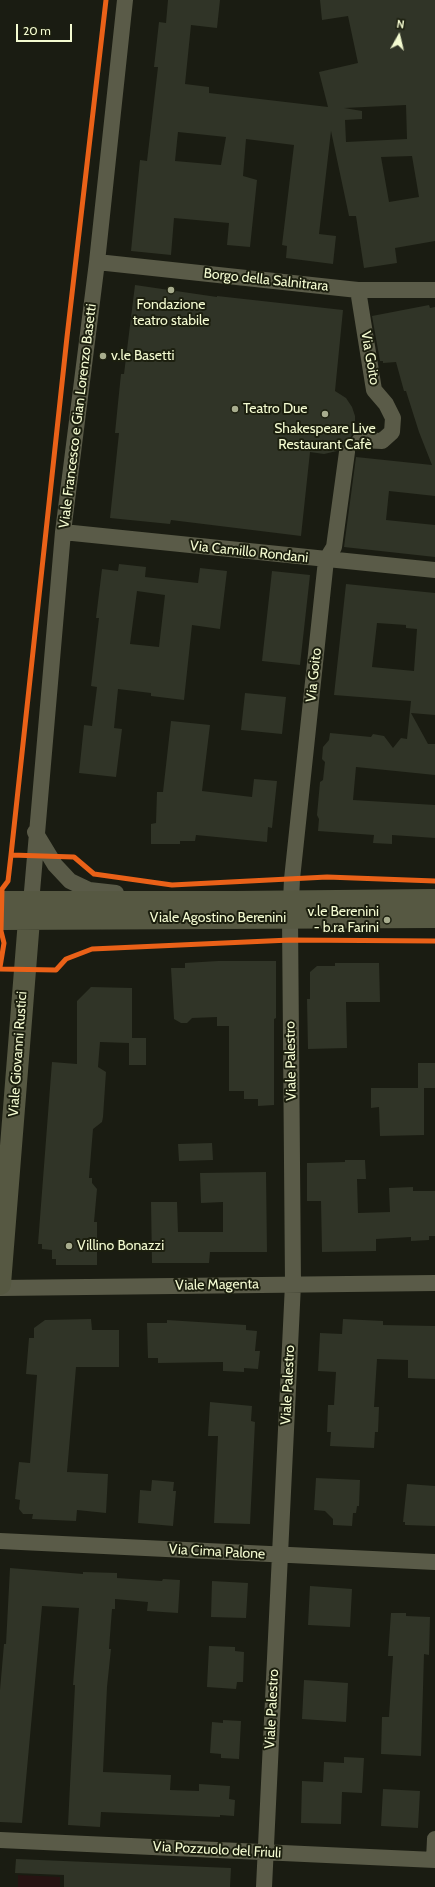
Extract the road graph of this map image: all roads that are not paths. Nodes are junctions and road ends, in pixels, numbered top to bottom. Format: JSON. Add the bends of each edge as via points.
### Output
{"nodes":[{"id":1,"x":126,"y":0,"type":"edge"},
{"id":2,"x":97,"y":262,"type":"junction"},
{"id":3,"x":358,"y":290,"type":"junction"},
{"id":4,"x":435,"y":290,"type":"edge"},
{"id":5,"x":360,"y":440,"type":"dead end"},
{"id":6,"x":347,"y":452,"type":"dead end"},
{"id":7,"x":63,"y":532,"type":"junction"},
{"id":8,"x":326,"y":560,"type":"junction"},
{"id":9,"x":435,"y":570,"type":"edge"},
{"id":10,"x":35,"y":832,"type":"junction"},
{"id":11,"x":435,"y":900,"type":"edge"},
{"id":12,"x":236,"y":902,"type":"junction"},
{"id":13,"x":1,"y":910,"type":"edge"},
{"id":14,"x":290,"y":910,"type":"junction"},
{"id":15,"x":30,"y":911,"type":"junction"},
{"id":16,"x":435,"y":917,"type":"edge"},
{"id":17,"x":435,"y":1283,"type":"edge"},
{"id":18,"x":0,"y":1284,"type":"edge"},
{"id":19,"x":293,"y":1284,"type":"junction"},
{"id":20,"x":0,"y":1288,"type":"edge"},
{"id":21,"x":0,"y":1541,"type":"edge"},
{"id":22,"x":279,"y":1555,"type":"junction"},
{"id":23,"x":435,"y":1562,"type":"edge"},
{"id":24,"x":435,"y":1839,"type":"edge"},
{"id":25,"x":0,"y":1840,"type":"edge"},
{"id":26,"x":265,"y":1852,"type":"junction"},
{"id":27,"x":434,"y":1860,"type":"edge"},
{"id":28,"x":264,"y":1887,"type":"edge"}],
"edges":[{"from":1,"to":2,"type":"street","name":"Viale Francesco e Gian Lorenzo Basetti"},
{"from":2,"to":3,"type":"street","name":"Borgo della Salnitrara"},
{"from":2,"to":7,"type":"street","name":"Viale Francesco e Gian Lorenzo Basetti"},
{"from":3,"to":4,"type":"street","name":"Borgo della Salnitrara"},
{"from":3,"to":5,"type":"street","name":"Via Goito","via":[[374,390],[386,404],[393,418],[392,432],[382,441]]},
{"from":6,"to":8,"type":"street","name":"Via Goito","via":[[334,547]]},
{"from":7,"to":8,"type":"street","name":"Via Camillo Rondani"},
{"from":7,"to":10,"type":"street","name":"Viale Francesco e Gian Lorenzo Basetti"},
{"from":8,"to":9,"type":"street","name":"Via Camillo Rondani"},
{"from":8,"to":14,"type":"street","name":"Via Goito"},
{"from":10,"to":12,"type":"street","via":[[59,870],[70,881],[82,887],[105,893],[168,892]]},
{"from":10,"to":15,"type":"street","name":"Viale Francesco e Gian Lorenzo Basetti"},
{"from":11,"to":14,"type":"main road","name":"Viale Agostino Berenini"},
{"from":12,"to":14,"type":"main road","name":"Viale Agostino Berenini"},
{"from":12,"to":15,"type":"main road","name":"Viale Agostino Berenini"},
{"from":13,"to":15,"type":"main road","name":"Viale Agostino Berenini"},
{"from":14,"to":15,"type":"main road","name":"Viale Agostino Berenini"},
{"from":14,"to":16,"type":"main road","name":"Viale Agostino Berenini"},
{"from":14,"to":19,"type":"street","name":"Viale Palestro"},
{"from":15,"to":18,"type":"main road","name":"Viale Giovanni Rustici"},
{"from":17,"to":19,"type":"street","name":"Viale Magenta"},
{"from":19,"to":20,"type":"street","name":"Viale Magenta"},
{"from":19,"to":22,"type":"street","name":"Viale Palestro"},
{"from":21,"to":22,"type":"street","name":"Via Cima Palone"},
{"from":22,"to":23,"type":"street","name":"Via Cima Palone"},
{"from":22,"to":26,"type":"street","name":"Viale Palestro"},
{"from":24,"to":27,"type":"street"},
{"from":25,"to":26,"type":"street","name":"Via Pozzuolo del Friuli"},
{"from":26,"to":27,"type":"street","name":"Via Pozzuolo del Friuli"},
{"from":26,"to":28,"type":"street","name":"Viale Palestro"}]}
